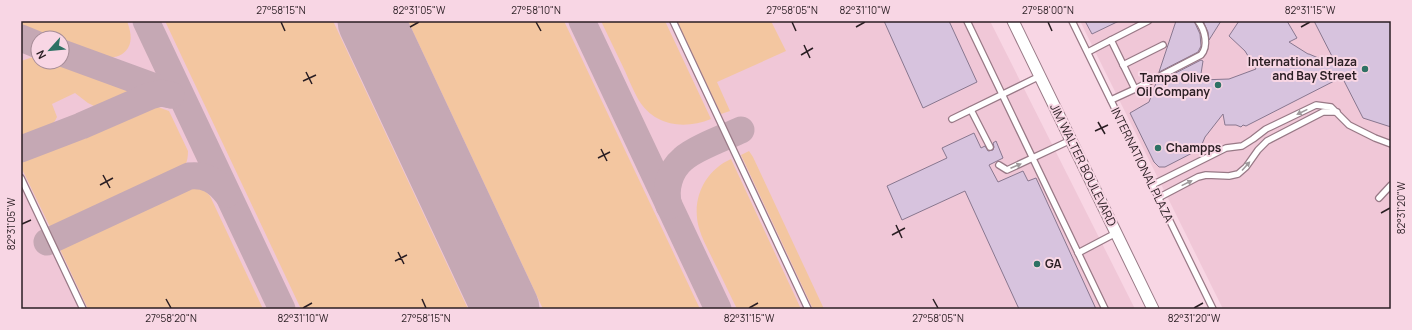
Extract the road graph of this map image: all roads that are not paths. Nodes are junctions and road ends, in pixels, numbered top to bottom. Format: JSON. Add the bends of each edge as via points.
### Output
{"nodes":[{"id":1,"x":672,"y":21,"type":"edge"},
{"id":2,"x":966,"y":21,"type":"edge"},
{"id":3,"x":1013,"y":21,"type":"edge"},
{"id":4,"x":1072,"y":21,"type":"edge"},
{"id":5,"x":1148,"y":21,"type":"edge"},
{"id":6,"x":1198,"y":21,"type":"edge"},
{"id":7,"x":1111,"y":40,"type":"junction"},
{"id":8,"x":1163,"y":45,"type":"dead end"},
{"id":9,"x":1088,"y":52,"type":"junction"},
{"id":10,"x":1123,"y":65,"type":"junction"},
{"id":11,"x":1040,"y":76,"type":"junction"},
{"id":12,"x":1135,"y":88,"type":"junction"},
{"id":13,"x":1002,"y":95,"type":"junction"},
{"id":14,"x":1111,"y":100,"type":"junction"},
{"id":15,"x":972,"y":110,"type":"junction"},
{"id":16,"x":1337,"y":112,"type":"junction"},
{"id":17,"x":952,"y":119,"type":"dead end"},
{"id":18,"x":1071,"y":140,"type":"junction"},
{"id":19,"x":1391,"y":144,"type":"edge"},
{"id":20,"x":990,"y":147,"type":"dead end"},
{"id":21,"x":1033,"y":158,"type":"junction"},
{"id":22,"x":999,"y":165,"type":"dead end"},
{"id":23,"x":21,"y":178,"type":"edge"},
{"id":24,"x":1152,"y":185,"type":"junction"},
{"id":25,"x":1391,"y":185,"type":"edge"},
{"id":26,"x":1158,"y":198,"type":"junction"},
{"id":27,"x":1379,"y":198,"type":"dead end"},
{"id":28,"x":1116,"y":233,"type":"junction"},
{"id":29,"x":1078,"y":253,"type":"junction"},
{"id":30,"x":83,"y":309,"type":"edge"},
{"id":31,"x":808,"y":309,"type":"edge"},
{"id":32,"x":1105,"y":309,"type":"edge"},
{"id":33,"x":1153,"y":309,"type":"edge"},
{"id":34,"x":1213,"y":309,"type":"edge"}],
"edges":[{"from":1,"to":31,"type":"lane"},
{"from":2,"to":13,"type":"lane"},
{"from":3,"to":11,"type":"street","name":"JIM WALTER BOULEVARD"},
{"from":4,"to":9,"type":"lane","name":"INTERNATIONAL PLAZA"},
{"from":5,"to":7,"type":"lane"},
{"from":6,"to":12,"type":"lane","via":[[1205,39],[1201,55]]},
{"from":7,"to":9,"type":"lane"},
{"from":7,"to":10,"type":"lane"},
{"from":8,"to":10,"type":"lane"},
{"from":9,"to":14,"type":"lane","name":"INTERNATIONAL PLAZA"},
{"from":10,"to":12,"type":"lane"},
{"from":11,"to":13,"type":"lane"},
{"from":11,"to":18,"type":"street","name":"JIM WALTER BOULEVARD"},
{"from":12,"to":14,"type":"lane"},
{"from":13,"to":15,"type":"lane"},
{"from":13,"to":21,"type":"lane"},
{"from":14,"to":24,"type":"lane","name":"INTERNATIONAL PLAZA"},
{"from":15,"to":17,"type":"lane"},
{"from":15,"to":20,"type":"lane"},
{"from":16,"to":19,"type":"lane","via":[[1360,132]]},
{"from":16,"to":24,"type":"lane","one_way":true,"via":[[1331,107],[1316,105],[1266,129],[1254,140],[1242,146],[1226,148]]},
{"from":26,"to":16,"type":"lane","one_way":true,"via":[[1198,177],[1238,174],[1267,141],[1323,112]]},
{"from":18,"to":21,"type":"lane"},
{"from":18,"to":28,"type":"street","name":"JIM WALTER BOULEVARD"},
{"from":22,"to":21,"type":"lane","one_way":true,"via":[[1007,170]]},
{"from":21,"to":29,"type":"lane"},
{"from":23,"to":30,"type":"lane"},
{"from":24,"to":26,"type":"lane","name":"INTERNATIONAL PLAZA"},
{"from":25,"to":27,"type":"lane"},
{"from":26,"to":34,"type":"lane","name":"INTERNATIONAL PLAZA"},
{"from":28,"to":29,"type":"lane"},
{"from":28,"to":33,"type":"street","name":"JIM WALTER BOULEVARD"},
{"from":29,"to":32,"type":"lane"}]}
